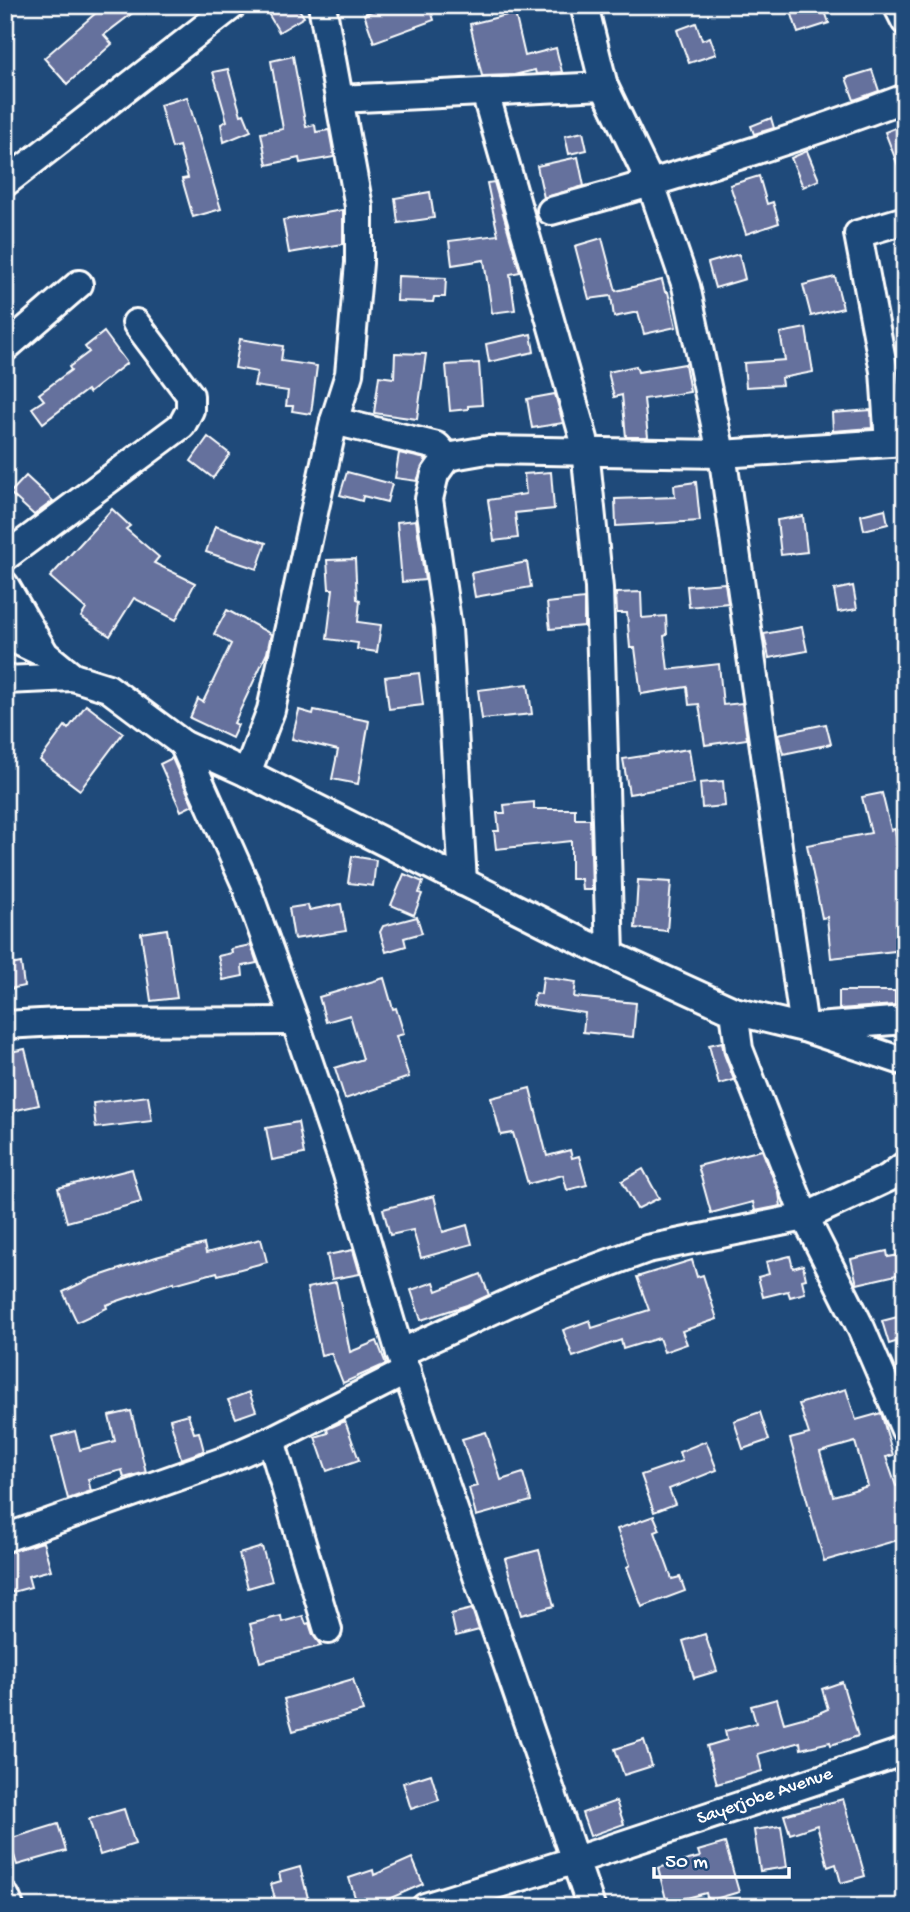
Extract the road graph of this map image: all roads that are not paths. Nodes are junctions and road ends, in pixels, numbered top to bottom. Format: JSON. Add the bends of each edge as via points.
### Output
{"nodes":[{"id":1,"x":233,"y":5,"type":"edge"},
{"id":2,"x":323,"y":5,"type":"edge"},
{"id":3,"x":584,"y":5,"type":"edge"},
{"id":4,"x":897,"y":5,"type":"edge"},
{"id":5,"x":905,"y":21,"type":"edge"},
{"id":6,"x":604,"y":86,"type":"junction"},
{"id":7,"x":485,"y":92,"type":"junction"},
{"id":8,"x":905,"y":98,"type":"edge"},
{"id":9,"x":340,"y":99,"type":"junction"},
{"id":10,"x":5,"y":183,"type":"edge"},
{"id":11,"x":651,"y":184,"type":"junction"},
{"id":12,"x":551,"y":211,"type":"dead end"},
{"id":13,"x":905,"y":220,"type":"edge"},
{"id":14,"x":79,"y":284,"type":"dead end"},
{"id":15,"x":136,"y":323,"type":"dead end"},
{"id":16,"x":5,"y":348,"type":"edge"},
{"id":17,"x":334,"y":421,"type":"junction"},
{"id":18,"x":897,"y":443,"type":"edge"},
{"id":19,"x":585,"y":453,"type":"junction"},
{"id":20,"x":722,"y":454,"type":"junction"},
{"id":21,"x":447,"y":457,"type":"junction"},
{"id":22,"x":5,"y":557,"type":"edge"},
{"id":23,"x":5,"y":585,"type":"edge"},
{"id":24,"x":5,"y":635,"type":"edge"},
{"id":25,"x":45,"y":654,"type":"junction"},
{"id":26,"x":74,"y":677,"type":"junction"},
{"id":27,"x":5,"y":680,"type":"edge"},
{"id":28,"x":183,"y":744,"type":"junction"},
{"id":29,"x":247,"y":773,"type":"junction"},
{"id":30,"x":463,"y":881,"type":"junction"},
{"id":31,"x":610,"y":954,"type":"junction"},
{"id":32,"x":734,"y":1011,"type":"junction"},
{"id":33,"x":905,"y":1020,"type":"edge"},
{"id":34,"x":295,"y":1021,"type":"junction"},
{"id":35,"x":5,"y":1025,"type":"edge"},
{"id":36,"x":804,"y":1028,"type":"junction"},
{"id":37,"x":905,"y":1062,"type":"edge"},
{"id":38,"x":905,"y":1165,"type":"edge"},
{"id":39,"x":805,"y":1216,"type":"junction"},
{"id":40,"x":404,"y":1362,"type":"junction"},
{"id":41,"x":905,"y":1430,"type":"edge"},
{"id":42,"x":271,"y":1440,"type":"junction"},
{"id":43,"x":5,"y":1538,"type":"edge"},
{"id":44,"x":328,"y":1630,"type":"dead end"},
{"id":45,"x":905,"y":1751,"type":"edge"},
{"id":46,"x":576,"y":1860,"type":"junction"},
{"id":47,"x":6,"y":1897,"type":"edge"},
{"id":48,"x":10,"y":1907,"type":"edge"},
{"id":49,"x":425,"y":1907,"type":"edge"},
{"id":50,"x":591,"y":1907,"type":"edge"}],
"edges":[{"from":1,"to":10,"type":"street"},
{"from":2,"to":9,"type":"street"},
{"from":3,"to":6,"type":"street"},
{"from":4,"to":5,"type":"street"},
{"from":6,"to":7,"type":"street"},
{"from":6,"to":11,"type":"street"},
{"from":7,"to":9,"type":"street"},
{"from":7,"to":19,"type":"street"},
{"from":8,"to":11,"type":"street"},
{"from":9,"to":17,"type":"street","via":[[359,206],[359,262],[349,374]]},
{"from":11,"to":12,"type":"street"},
{"from":11,"to":20,"type":"street","via":[[686,286]]},
{"from":13,"to":18,"type":"street","via":[[858,234]]},
{"from":14,"to":16,"type":"street"},
{"from":15,"to":22,"type":"street","via":[[190,395],[190,410],[182,425]]},
{"from":17,"to":21,"type":"street","via":[[437,446]]},
{"from":17,"to":29,"type":"street","via":[[271,710]]},
{"from":18,"to":20,"type":"street"},
{"from":19,"to":20,"type":"street"},
{"from":19,"to":21,"type":"street","via":[[487,450]]},
{"from":19,"to":31,"type":"street","via":[[599,588]]},
{"from":20,"to":36,"type":"street"},
{"from":21,"to":30,"type":"street","via":[[435,474],[429,499],[447,628]]},
{"from":23,"to":25,"type":"street"},
{"from":24,"to":25,"type":"street"},
{"from":25,"to":26,"type":"street"},
{"from":26,"to":27,"type":"street"},
{"from":26,"to":28,"type":"street","via":[[107,688]]},
{"from":28,"to":29,"type":"street"},
{"from":28,"to":34,"type":"street","via":[[245,883]]},
{"from":29,"to":30,"type":"street"},
{"from":30,"to":31,"type":"street"},
{"from":31,"to":32,"type":"street"},
{"from":32,"to":36,"type":"street"},
{"from":32,"to":39,"type":"street","via":[[739,1049]]},
{"from":33,"to":36,"type":"street"},
{"from":34,"to":35,"type":"street"},
{"from":34,"to":40,"type":"street"},
{"from":36,"to":37,"type":"street"},
{"from":38,"to":39,"type":"street","via":[[888,1178]]},
{"from":39,"to":40,"type":"street","via":[[647,1249],[539,1289]]},
{"from":39,"to":41,"type":"street"},
{"from":40,"to":42,"type":"street"},
{"from":40,"to":46,"type":"street"},
{"from":42,"to":43,"type":"street"},
{"from":42,"to":44,"type":"street"},
{"from":45,"to":46,"type":"street","name":"Sayerjobe Avenue"},
{"from":46,"to":49,"type":"street","name":"Sayerjobe Avenue"},
{"from":46,"to":50,"type":"street"},
{"from":47,"to":48,"type":"street"}]}
